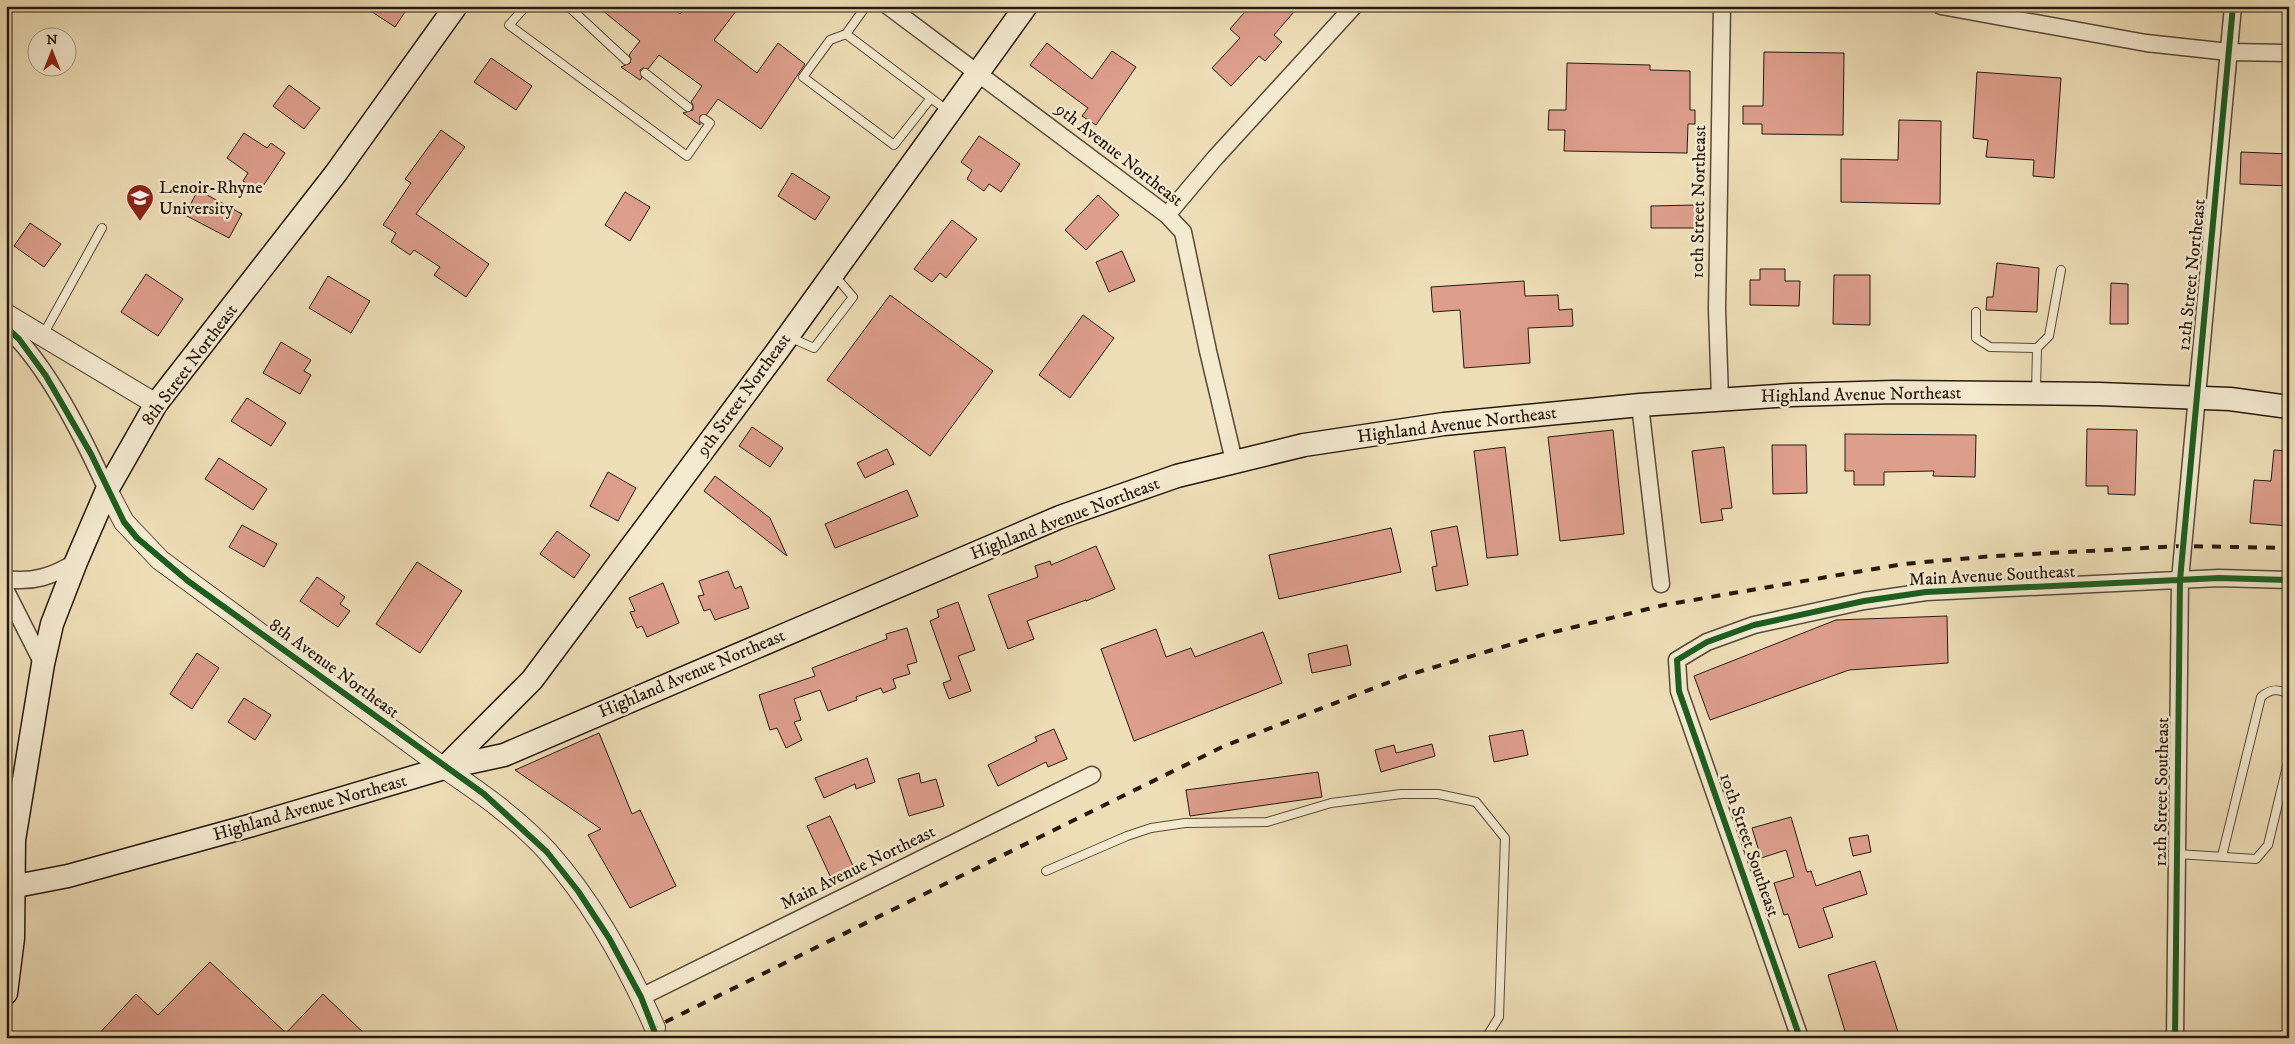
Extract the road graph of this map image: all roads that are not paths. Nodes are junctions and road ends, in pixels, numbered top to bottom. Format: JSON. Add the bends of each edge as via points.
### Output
{"nodes":[{"id":1,"x":456,"y":6,"type":"edge"},
{"id":2,"x":526,"y":6,"type":"edge"},
{"id":3,"x":568,"y":6,"type":"edge"},
{"id":4,"x":866,"y":6,"type":"edge"},
{"id":5,"x":888,"y":6,"type":"edge"},
{"id":6,"x":1026,"y":6,"type":"edge"},
{"id":7,"x":1354,"y":6,"type":"edge"},
{"id":8,"x":1722,"y":6,"type":"edge"},
{"id":9,"x":1941,"y":6,"type":"edge"},
{"id":10,"x":2233,"y":6,"type":"edge"},
{"id":11,"x":846,"y":34,"type":"junction"},
{"id":12,"x":2229,"y":52,"type":"junction"},
{"id":13,"x":2289,"y":53,"type":"edge"},
{"id":14,"x":626,"y":60,"type":"dead end"},
{"id":15,"x":646,"y":73,"type":"dead end"},
{"id":16,"x":979,"y":73,"type":"junction"},
{"id":17,"x":931,"y":98,"type":"junction"},
{"id":18,"x":688,"y":107,"type":"dead end"},
{"id":19,"x":950,"y":112,"type":"junction"},
{"id":20,"x":704,"y":119,"type":"dead end"},
{"id":21,"x":1167,"y":214,"type":"junction"},
{"id":22,"x":102,"y":228,"type":"dead end"},
{"id":23,"x":2061,"y":270,"type":"dead end"},
{"id":24,"x":832,"y":273,"type":"junction"},
{"id":25,"x":1976,"y":312,"type":"dead end"},
{"id":26,"x":6,"y":314,"type":"edge"},
{"id":27,"x":6,"y":327,"type":"edge"},
{"id":28,"x":42,"y":335,"type":"junction"},
{"id":29,"x":787,"y":336,"type":"junction"},
{"id":30,"x":2037,"y":348,"type":"junction"},
{"id":31,"x":2036,"y":393,"type":"junction"},
{"id":32,"x":2195,"y":397,"type":"junction"},
{"id":33,"x":1720,"y":398,"type":"junction"},
{"id":34,"x":156,"y":404,"type":"junction"},
{"id":35,"x":1640,"y":405,"type":"junction"},
{"id":36,"x":2289,"y":407,"type":"edge"},
{"id":37,"x":1234,"y":461,"type":"junction"},
{"id":38,"x":108,"y":490,"type":"junction"},
{"id":39,"x":2183,"y":546,"type":"joint"},
{"id":40,"x":76,"y":562,"type":"junction"},
{"id":41,"x":6,"y":579,"type":"edge"},
{"id":42,"x":2180,"y":580,"type":"junction"},
{"id":43,"x":2289,"y":580,"type":"edge"},
{"id":44,"x":1661,"y":584,"type":"dead end"},
{"id":45,"x":6,"y":591,"type":"edge"},
{"id":46,"x":1677,"y":660,"type":"joint"},
{"id":47,"x":43,"y":664,"type":"junction"},
{"id":48,"x":2289,"y":694,"type":"edge"},
{"id":49,"x":2289,"y":758,"type":"edge"},
{"id":50,"x":444,"y":768,"type":"junction"},
{"id":51,"x":1092,"y":775,"type":"dead end"},
{"id":52,"x":2177,"y":854,"type":"junction"},
{"id":53,"x":2222,"y":856,"type":"junction"},
{"id":54,"x":1046,"y":871,"type":"dead end"},
{"id":55,"x":9,"y":888,"type":"edge"},
{"id":56,"x":6,"y":993,"type":"edge"},
{"id":57,"x":641,"y":997,"type":"junction"},
{"id":58,"x":656,"y":1033,"type":"edge"},
{"id":59,"x":1486,"y":1038,"type":"edge"},
{"id":60,"x":1800,"y":1038,"type":"edge"},
{"id":61,"x":2175,"y":1038,"type":"edge"}],
"edges":[{"from":1,"to":34,"type":"main road","name":"8th Street Northeast","via":[[336,173]]},
{"from":2,"to":20,"type":"lane","via":[[509,25],[687,156],[710,123]]},
{"from":3,"to":14,"type":"lane"},
{"from":4,"to":11,"type":"lane"},
{"from":5,"to":16,"type":"street","name":"9th Avenue Northeast"},
{"from":6,"to":16,"type":"main road","name":"9th Street Northeast"},
{"from":7,"to":21,"type":"street"},
{"from":8,"to":33,"type":"street","name":"10th Street Northeast","via":[[1717,290]]},
{"from":9,"to":12,"type":"street","via":[[2146,43]]},
{"from":10,"to":12,"type":"street","name":"12th Street Northeast"},
{"from":11,"to":17,"type":"lane"},
{"from":11,"to":17,"type":"lane","via":[[830,40],[803,77],[894,145]]},
{"from":12,"to":13,"type":"street"},
{"from":12,"to":32,"type":"street","name":"12th Street Northeast"},
{"from":15,"to":18,"type":"lane"},
{"from":16,"to":19,"type":"main road","name":"9th Street Northeast"},
{"from":16,"to":21,"type":"street","name":"9th Avenue Northeast"},
{"from":17,"to":19,"type":"lane"},
{"from":19,"to":24,"type":"main road","name":"9th Street Northeast"},
{"from":21,"to":37,"type":"street","name":"9th Avenue Northeast","via":[[1183,232]]},
{"from":22,"to":28,"type":"lane"},
{"from":23,"to":30,"type":"lane","via":[[2049,336]]},
{"from":24,"to":29,"type":"main road","name":"9th Street Northeast"},
{"from":24,"to":29,"type":"lane","via":[[853,297],[814,348]]},
{"from":25,"to":30,"type":"lane","via":[[1976,338],[1990,347]]},
{"from":26,"to":28,"type":"street"},
{"from":27,"to":38,"type":"street","name":"8th Avenue Northeast","via":[[46,376]]},
{"from":28,"to":34,"type":"street"},
{"from":29,"to":50,"type":"main road","name":"9th Street Northeast","via":[[532,680]]},
{"from":30,"to":31,"type":"lane"},
{"from":31,"to":32,"type":"main road","name":"Highland Avenue Northeast"},
{"from":31,"to":33,"type":"main road","name":"Highland Avenue Northeast"},
{"from":32,"to":36,"type":"main road","name":"Highland Avenue Northeast"},
{"from":32,"to":39,"type":"street","name":"12th Street Northeast"},
{"from":33,"to":35,"type":"main road","name":"Highland Avenue Northeast"},
{"from":34,"to":38,"type":"main road","name":"8th Street Northeast"},
{"from":35,"to":37,"type":"main road","name":"Highland Avenue Northeast","via":[[1397,430],[1304,445]]},
{"from":35,"to":44,"type":"street"},
{"from":37,"to":50,"type":"main road","name":"Highland Avenue Northeast","via":[[1138,489],[1060,517],[504,755]]},
{"from":38,"to":40,"type":"main road","name":"8th Street Northeast"},
{"from":38,"to":50,"type":"street","name":"8th Avenue Northeast","via":[[124,522],[160,560]]},
{"from":39,"to":42,"type":"street","name":"12th Street Southeast"},
{"from":40,"to":41,"type":"street","via":[[57,574],[36,580]]},
{"from":40,"to":47,"type":"main road","name":"8th Street Northeast","via":[[52,624]]},
{"from":42,"to":43,"type":"street","name":"Main Avenue Southeast"},
{"from":42,"to":46,"type":"street","name":"Main Avenue Southeast","via":[[1926,592],[1864,601],[1754,625],[1707,642]]},
{"from":42,"to":52,"type":"street","name":"12th Street Southeast"},
{"from":45,"to":47,"type":"street"},
{"from":46,"to":60,"type":"street","name":"10th Street Southeast","via":[[1679,691]]},
{"from":47,"to":55,"type":"main road","name":"8th Street Northeast"},
{"from":48,"to":53,"type":"lane","via":[[2280,690],[2268,691],[2261,697]]},
{"from":49,"to":53,"type":"lane","via":[[2268,845],[2256,859]]},
{"from":50,"to":55,"type":"main road","name":"Highland Avenue Northeast","via":[[68,876]]},
{"from":50,"to":57,"type":"street","name":"8th Avenue Northeast","via":[[484,794],[547,852],[609,938]]},
{"from":51,"to":57,"type":"street","name":"Main Avenue Northeast"},
{"from":52,"to":53,"type":"lane"},
{"from":52,"to":61,"type":"street","name":"12th Street Southeast"},
{"from":54,"to":59,"type":"lane","via":[[1151,828],[1185,823],[1267,822],[1331,803],[1401,794],[1438,794],[1476,802],[1505,838],[1499,1017]]},
{"from":55,"to":56,"type":"main road","name":"8th Street Northeast","via":[[13,938]]},
{"from":57,"to":58,"type":"street","name":"8th Avenue Northeast"}]}
